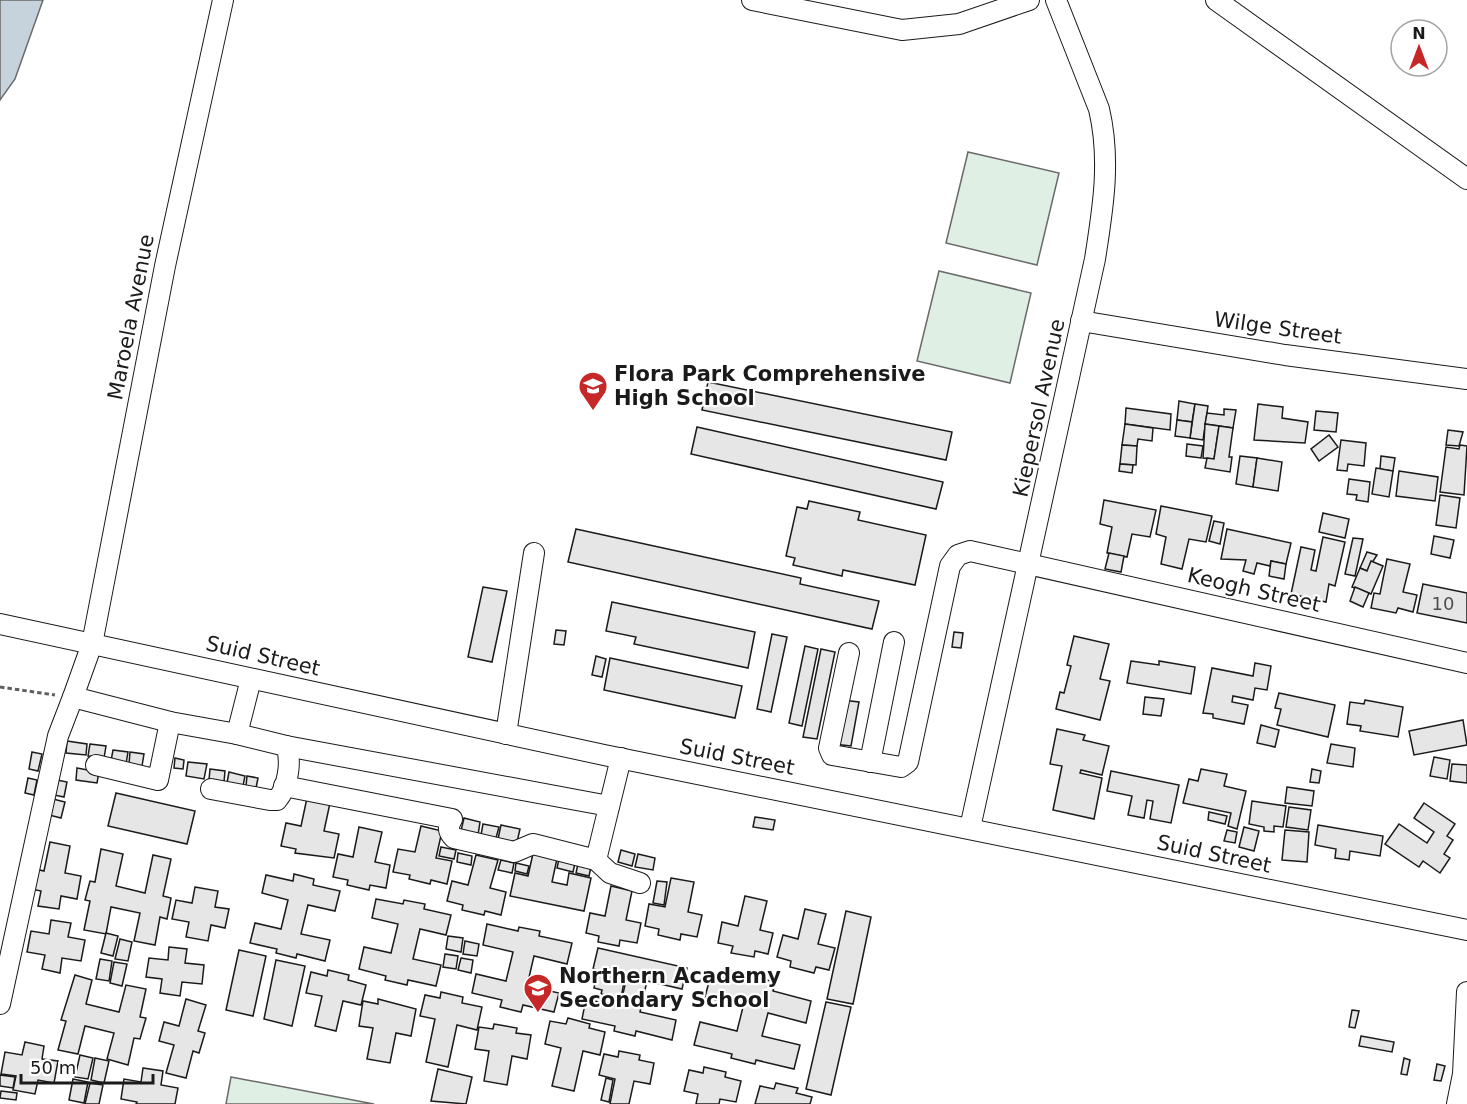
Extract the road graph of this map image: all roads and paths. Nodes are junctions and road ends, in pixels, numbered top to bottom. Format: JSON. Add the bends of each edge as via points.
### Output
{"nodes":[{"id":1,"x":223,"y":0,"type":"edge"},
{"id":2,"x":752,"y":0,"type":"edge"},
{"id":3,"x":1029,"y":0,"type":"edge"},
{"id":4,"x":1056,"y":0,"type":"edge"},
{"id":5,"x":1216,"y":0,"type":"edge"},
{"id":6,"x":1467,"y":179,"type":"edge"},
{"id":7,"x":1082,"y":321,"type":"junction"},
{"id":8,"x":1467,"y":379,"type":"edge"},
{"id":9,"x":534,"y":553,"type":"dead end"},
{"id":10,"x":1030,"y":564,"type":"junction"},
{"id":11,"x":0,"y":624,"type":"edge"},
{"id":12,"x":894,"y":642,"type":"dead end"},
{"id":13,"x":92,"y":644,"type":"junction"},
{"id":14,"x":849,"y":653,"type":"dead end"},
{"id":15,"x":1467,"y":663,"type":"edge"},
{"id":16,"x":251,"y":679,"type":"junction"},
{"id":17,"x":0,"y":687,"type":"edge"},
{"id":18,"x":73,"y":697,"type":"junction"},
{"id":19,"x":170,"y":722,"type":"junction"},
{"id":20,"x":506,"y":734,"type":"junction"},
{"id":21,"x":237,"y":735,"type":"junction"},
{"id":22,"x":286,"y":746,"type":"junction"},
{"id":23,"x":621,"y":758,"type":"junction"},
{"id":24,"x":870,"y":762,"type":"junction"},
{"id":25,"x":96,"y":765,"type":"dead end"},
{"id":26,"x":284,"y":786,"type":"junction"},
{"id":27,"x":211,"y":789,"type":"dead end"},
{"id":28,"x":609,"y":806,"type":"junction"},
{"id":29,"x":970,"y":828,"type":"junction"},
{"id":30,"x":596,"y":860,"type":"junction"},
{"id":31,"x":640,"y":883,"type":"dead end"},
{"id":32,"x":1467,"y":930,"type":"edge"},
{"id":33,"x":1467,"y":992,"type":"edge"},
{"id":34,"x":0,"y":1004,"type":"edge"},
{"id":35,"x":1457,"y":1104,"type":"edge"}],
"edges":[{"from":1,"to":13,"type":"street","name":"Maroela Avenue","via":[[165,266]]},
{"from":2,"to":3,"type":"street","via":[[902,30],[959,24]]},
{"from":4,"to":7,"type":"street","name":"Kiepersol Avenue","via":[[1099,109],[1106,150],[1103,209]]},
{"from":5,"to":6,"type":"street"},
{"from":7,"to":8,"type":"street","name":"Wilge Street","via":[[1285,355]]},
{"from":7,"to":10,"type":"street","name":"Kiepersol Avenue"},
{"from":9,"to":20,"type":"street"},
{"from":10,"to":15,"type":"street","name":"Keogh Street"},
{"from":10,"to":24,"type":"street","name":"Keogh Street","via":[[970,551],[958,555],[950,566],[908,762],[901,767]]},
{"from":10,"to":29,"type":"street","name":"Kiepersol Avenue"},
{"from":11,"to":13,"type":"street","name":"Suid Street"},
{"from":12,"to":24,"type":"street"},
{"from":13,"to":16,"type":"street","name":"Suid Street"},
{"from":13,"to":18,"type":"street","name":"Maroela Avenue"},
{"from":14,"to":24,"type":"street","name":"Keogh Street","via":[[829,748],[832,755]]},
{"from":16,"to":20,"type":"street","name":"Suid Street"},
{"from":16,"to":21,"type":"street"},
{"from":17,"to":18,"type":"path"},
{"from":18,"to":19,"type":"street"},
{"from":18,"to":34,"type":"street","name":"Maroela Avenue","via":[[58,736]]},
{"from":19,"to":21,"type":"street"},
{"from":19,"to":25,"type":"street","via":[[158,780]]},
{"from":20,"to":23,"type":"street","name":"Suid Street"},
{"from":21,"to":22,"type":"street"},
{"from":22,"to":26,"type":"street","via":[[289,755]]},
{"from":22,"to":28,"type":"street"},
{"from":23,"to":28,"type":"street"},
{"from":23,"to":29,"type":"street","name":"Suid Street"},
{"from":26,"to":27,"type":"street","via":[[277,800]]},
{"from":26,"to":30,"type":"street","via":[[452,819],[448,826],[454,838],[514,852],[533,844]]},
{"from":28,"to":30,"type":"street"},
{"from":29,"to":32,"type":"street","name":"Suid Street"},
{"from":30,"to":31,"type":"street","via":[[610,873]]},
{"from":33,"to":35,"type":"street"}]}
